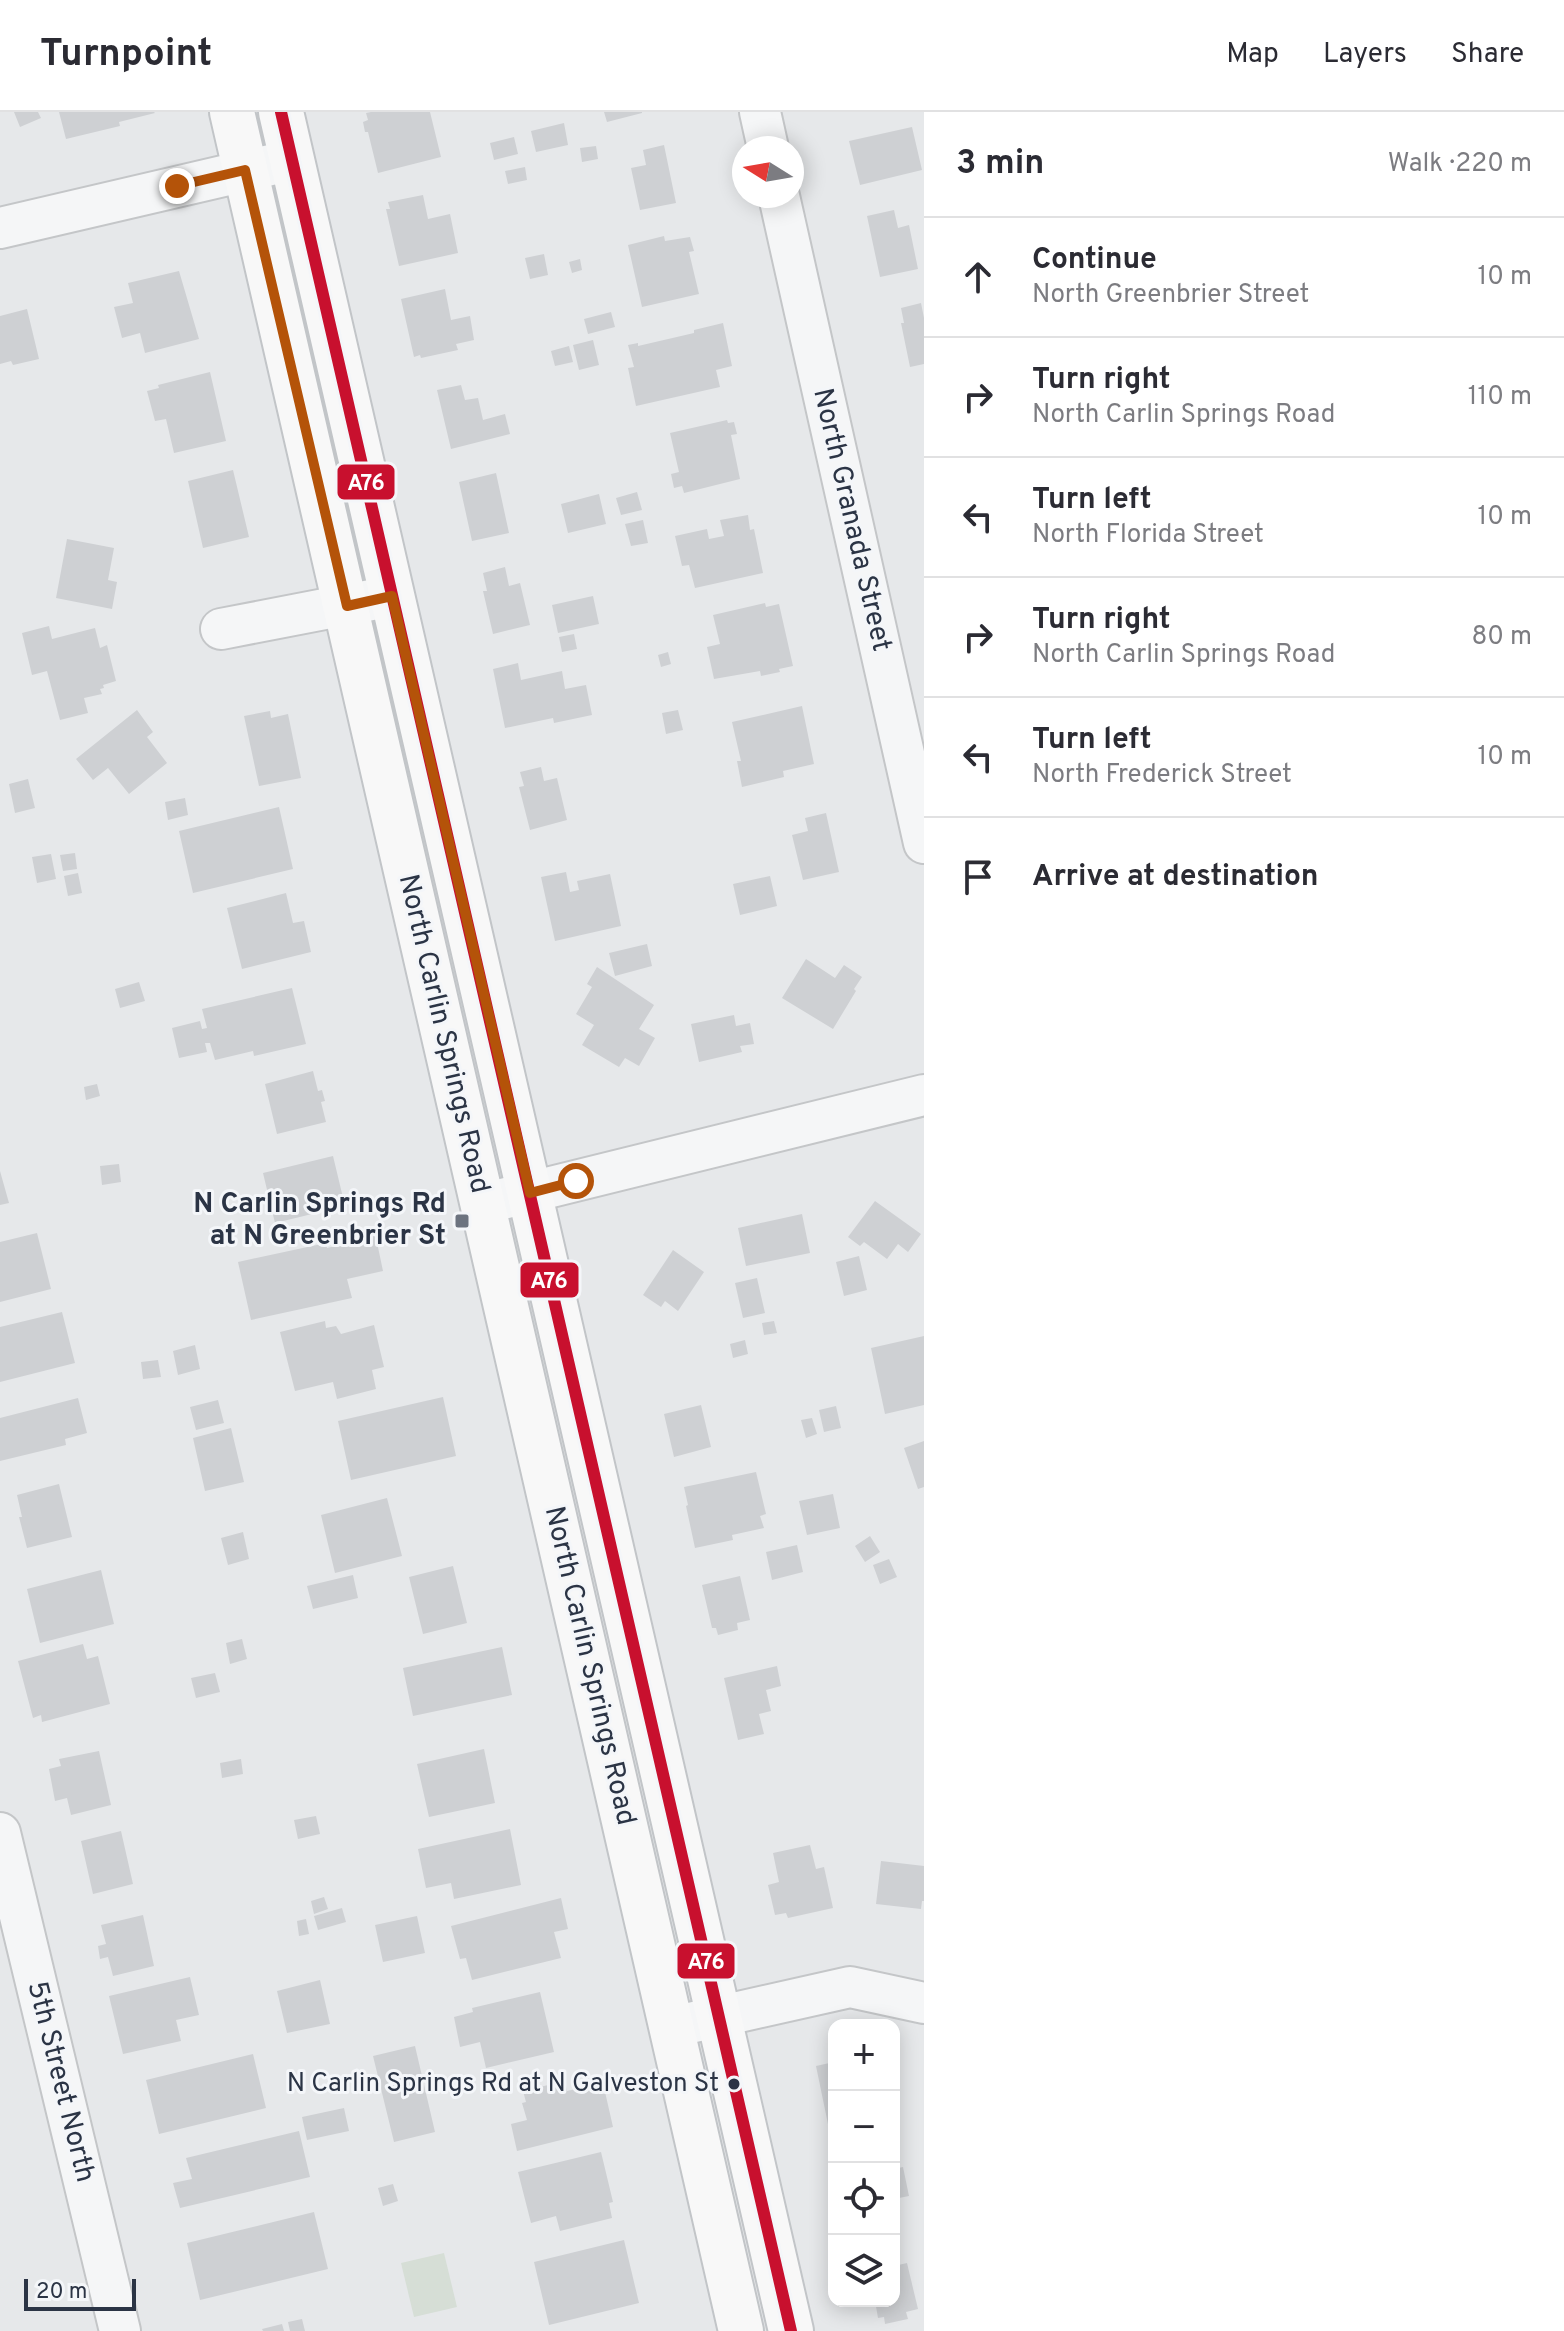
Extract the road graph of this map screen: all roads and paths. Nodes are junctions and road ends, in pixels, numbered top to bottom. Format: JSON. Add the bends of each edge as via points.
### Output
{"nodes":[{"id":1,"x":232,"y":112,"type":"edge"},
{"id":2,"x":281,"y":112,"type":"edge"},
{"id":3,"x":760,"y":112,"type":"edge"},
{"id":4,"x":765,"y":136,"type":"edge"},
{"id":5,"x":292,"y":160,"type":"junction"},
{"id":6,"x":245,"y":170,"type":"junction"},
{"id":7,"x":782,"y":208,"type":"edge"},
{"id":8,"x":0,"y":228,"type":"edge"},
{"id":9,"x":392,"y":596,"type":"junction"},
{"id":10,"x":347,"y":606,"type":"junction"},
{"id":11,"x":221,"y":629,"type":"dead end"},
{"id":12,"x":924,"y":843,"type":"edge"},
{"id":13,"x":924,"y":1095,"type":"edge"},
{"id":14,"x":530,"y":1193,"type":"junction"},
{"id":15,"x":482,"y":1204,"type":"junction"},
{"id":16,"x":0,"y":1833,"type":"edge"},
{"id":17,"x":924,"y":2003,"type":"edge"},
{"id":18,"x":718,"y":2017,"type":"junction"},
{"id":19,"x":672,"y":2027,"type":"junction"},
{"id":20,"x":120,"y":2331,"type":"edge"},
{"id":21,"x":741,"y":2331,"type":"edge"},
{"id":22,"x":791,"y":2331,"type":"edge"}],
"edges":[{"from":1,"to":6,"type":"main road","name":"North Carlin Springs Road"},
{"from":2,"to":5,"type":"main road","name":"North Carlin Springs Road"},
{"from":3,"to":4,"type":"street"},
{"from":5,"to":6,"type":"street"},
{"from":5,"to":9,"type":"main road","name":"North Carlin Springs Road"},
{"from":6,"to":8,"type":"street"},
{"from":6,"to":10,"type":"main road","name":"North Carlin Springs Road"},
{"from":7,"to":12,"type":"street","name":"North Granada Street"},
{"from":9,"to":10,"type":"street"},
{"from":9,"to":14,"type":"main road","name":"North Carlin Springs Road"},
{"from":10,"to":11,"type":"street"},
{"from":10,"to":15,"type":"main road","name":"North Carlin Springs Road"},
{"from":13,"to":14,"type":"street"},
{"from":14,"to":15,"type":"street"},
{"from":14,"to":18,"type":"main road","name":"North Carlin Springs Road"},
{"from":15,"to":19,"type":"main road","name":"North Carlin Springs Road"},
{"from":16,"to":20,"type":"street","name":"5th Street North"},
{"from":17,"to":18,"type":"street","via":[[850,1987]]},
{"from":18,"to":19,"type":"street"},
{"from":18,"to":22,"type":"main road","name":"North Carlin Springs Road"},
{"from":19,"to":21,"type":"main road","name":"North Carlin Springs Road"}]}
